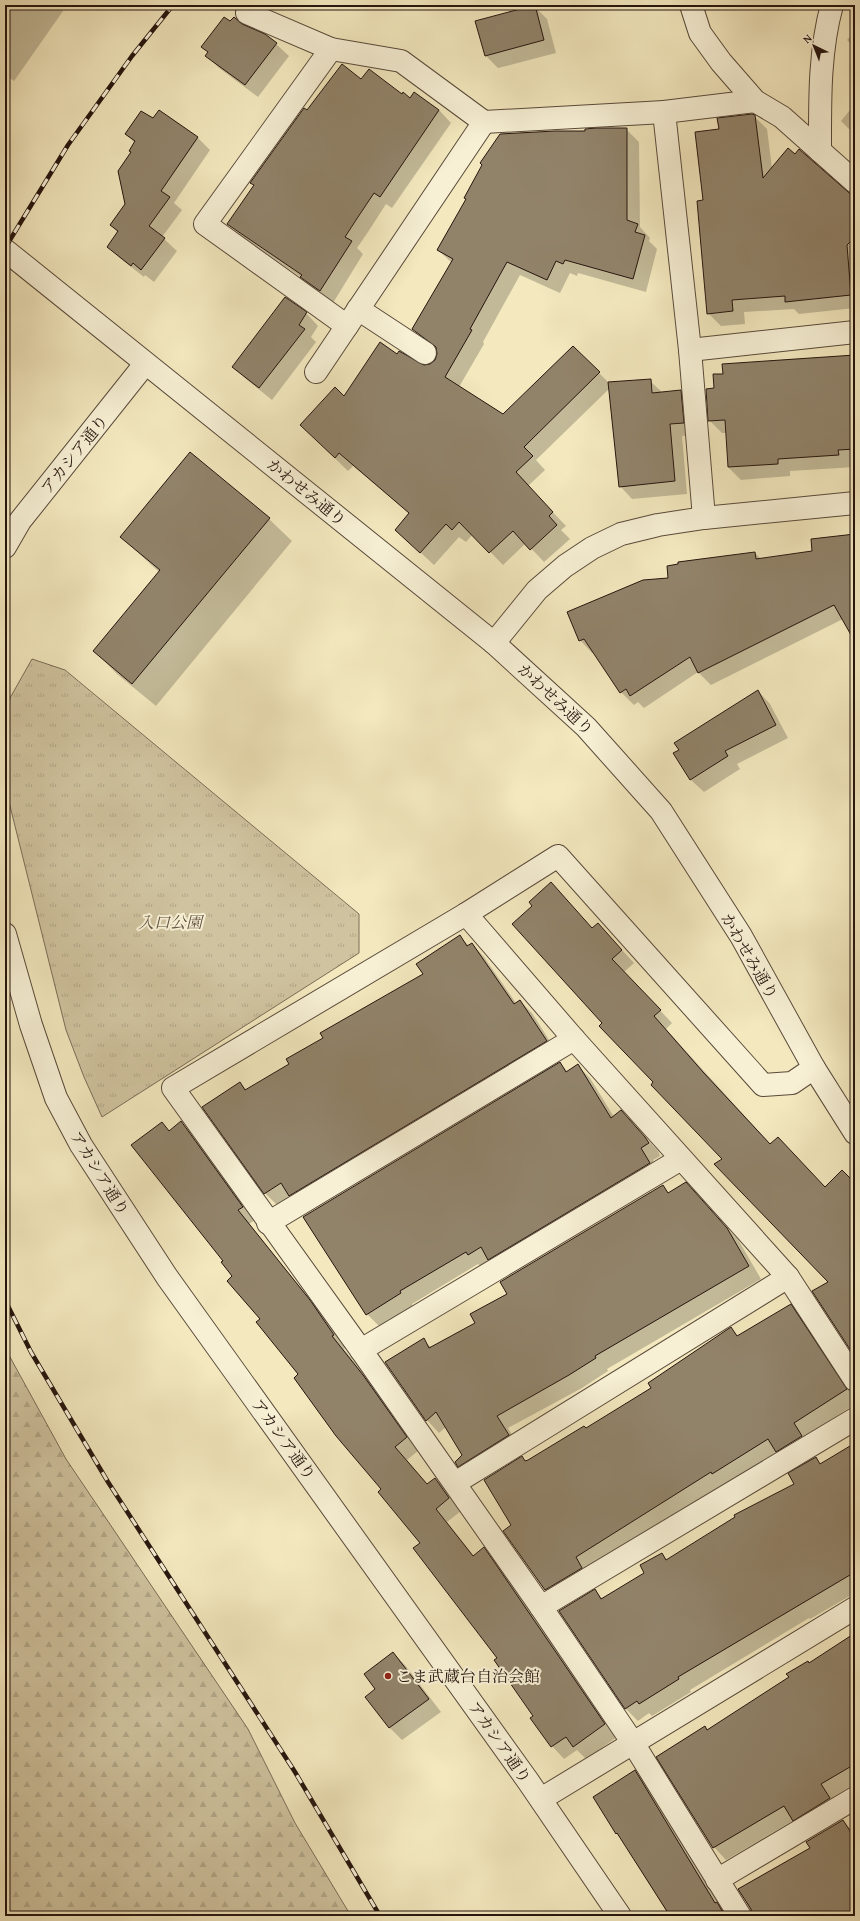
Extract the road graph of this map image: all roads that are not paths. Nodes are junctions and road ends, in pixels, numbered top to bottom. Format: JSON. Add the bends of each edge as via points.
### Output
{"nodes":[{"id":1,"x":691,"y":5,"type":"edge"},
{"id":2,"x":832,"y":5,"type":"edge"},
{"id":3,"x":246,"y":13,"type":"dead end"},
{"id":4,"x":330,"y":49,"type":"junction"},
{"id":5,"x":755,"y":101,"type":"junction"},
{"id":6,"x":664,"y":112,"type":"junction"},
{"id":7,"x":484,"y":122,"type":"junction"},
{"id":8,"x":820,"y":151,"type":"junction"},
{"id":9,"x":855,"y":182,"type":"edge"},
{"id":10,"x":5,"y":250,"type":"edge"},
{"id":11,"x":353,"y":318,"type":"junction"},
{"id":12,"x":855,"y":332,"type":"edge"},
{"id":13,"x":690,"y":350,"type":"junction"},
{"id":14,"x":425,"y":353,"type":"dead end"},
{"id":15,"x":145,"y":364,"type":"junction"},
{"id":16,"x":316,"y":372,"type":"dead end"},
{"id":17,"x":855,"y":503,"type":"edge"},
{"id":18,"x":704,"y":518,"type":"junction"},
{"id":19,"x":5,"y":547,"type":"edge"},
{"id":20,"x":494,"y":643,"type":"junction"},
{"id":21,"x":466,"y":914,"type":"junction"},
{"id":22,"x":5,"y":934,"type":"edge"},
{"id":23,"x":574,"y":1039,"type":"junction"},
{"id":24,"x":814,"y":1068,"type":"junction"},
{"id":25,"x":855,"y":1133,"type":"edge"},
{"id":26,"x":681,"y":1159,"type":"junction"},
{"id":27,"x":268,"y":1223,"type":"junction"},
{"id":28,"x":788,"y":1277,"type":"junction"},
{"id":29,"x":361,"y":1350,"type":"junction"},
{"id":30,"x":855,"y":1380,"type":"edge"},
{"id":31,"x":855,"y":1419,"type":"edge"},
{"id":32,"x":455,"y":1483,"type":"junction"},
{"id":33,"x":541,"y":1607,"type":"junction"},
{"id":34,"x":855,"y":1608,"type":"edge"},
{"id":35,"x":633,"y":1743,"type":"junction"},
{"id":36,"x":855,"y":1798,"type":"edge"},
{"id":37,"x":541,"y":1799,"type":"junction"},
{"id":38,"x":717,"y":1880,"type":"junction"},
{"id":39,"x":620,"y":1916,"type":"edge"},
{"id":40,"x":740,"y":1916,"type":"edge"}],
"edges":[{"from":1,"to":5,"type":"street","via":[[700,33]]},
{"from":2,"to":8,"type":"street","via":[[825,30],[820,98]]},
{"from":3,"to":4,"type":"street"},
{"from":4,"to":7,"type":"street","via":[[401,61]]},
{"from":4,"to":11,"type":"street","via":[[205,224]]},
{"from":5,"to":6,"type":"street"},
{"from":5,"to":8,"type":"street","via":[[782,117]]},
{"from":6,"to":7,"type":"street"},
{"from":6,"to":13,"type":"street"},
{"from":7,"to":11,"type":"street"},
{"from":8,"to":9,"type":"street"},
{"from":10,"to":15,"type":"street","name":"かわせみ通り"},
{"from":11,"to":14,"type":"street"},
{"from":11,"to":16,"type":"street"},
{"from":12,"to":13,"type":"street"},
{"from":13,"to":18,"type":"street"},
{"from":15,"to":19,"type":"street","name":"アカシア通り","via":[[20,521]]},
{"from":15,"to":20,"type":"street","name":"かわせみ通り"},
{"from":17,"to":18,"type":"street"},
{"from":18,"to":20,"type":"street","via":[[621,534],[592,548],[565,566],[537,590]]},
{"from":20,"to":24,"type":"street","name":"かわせみ通り","via":[[586,726],[661,811],[741,936]]},
{"from":21,"to":23,"type":"street"},
{"from":21,"to":24,"type":"street","via":[[558,856],[763,1085],[792,1083]]},
{"from":21,"to":27,"type":"street","via":[[173,1088]]},
{"from":22,"to":37,"type":"street","name":"アカシア通り","via":[[31,1025],[56,1098],[81,1145],[167,1277]]},
{"from":23,"to":26,"type":"street"},
{"from":23,"to":27,"type":"street"},
{"from":24,"to":25,"type":"street","name":"かわせみ通り"},
{"from":26,"to":28,"type":"street"},
{"from":26,"to":29,"type":"street"},
{"from":27,"to":29,"type":"street"},
{"from":28,"to":30,"type":"street"},
{"from":28,"to":32,"type":"street"},
{"from":29,"to":32,"type":"street"},
{"from":31,"to":33,"type":"street"},
{"from":32,"to":33,"type":"street"},
{"from":33,"to":35,"type":"street"},
{"from":34,"to":35,"type":"street"},
{"from":35,"to":37,"type":"street"},
{"from":35,"to":38,"type":"street"},
{"from":36,"to":38,"type":"street"},
{"from":37,"to":39,"type":"street","name":"アカシア通り"},
{"from":38,"to":40,"type":"street"}]}
